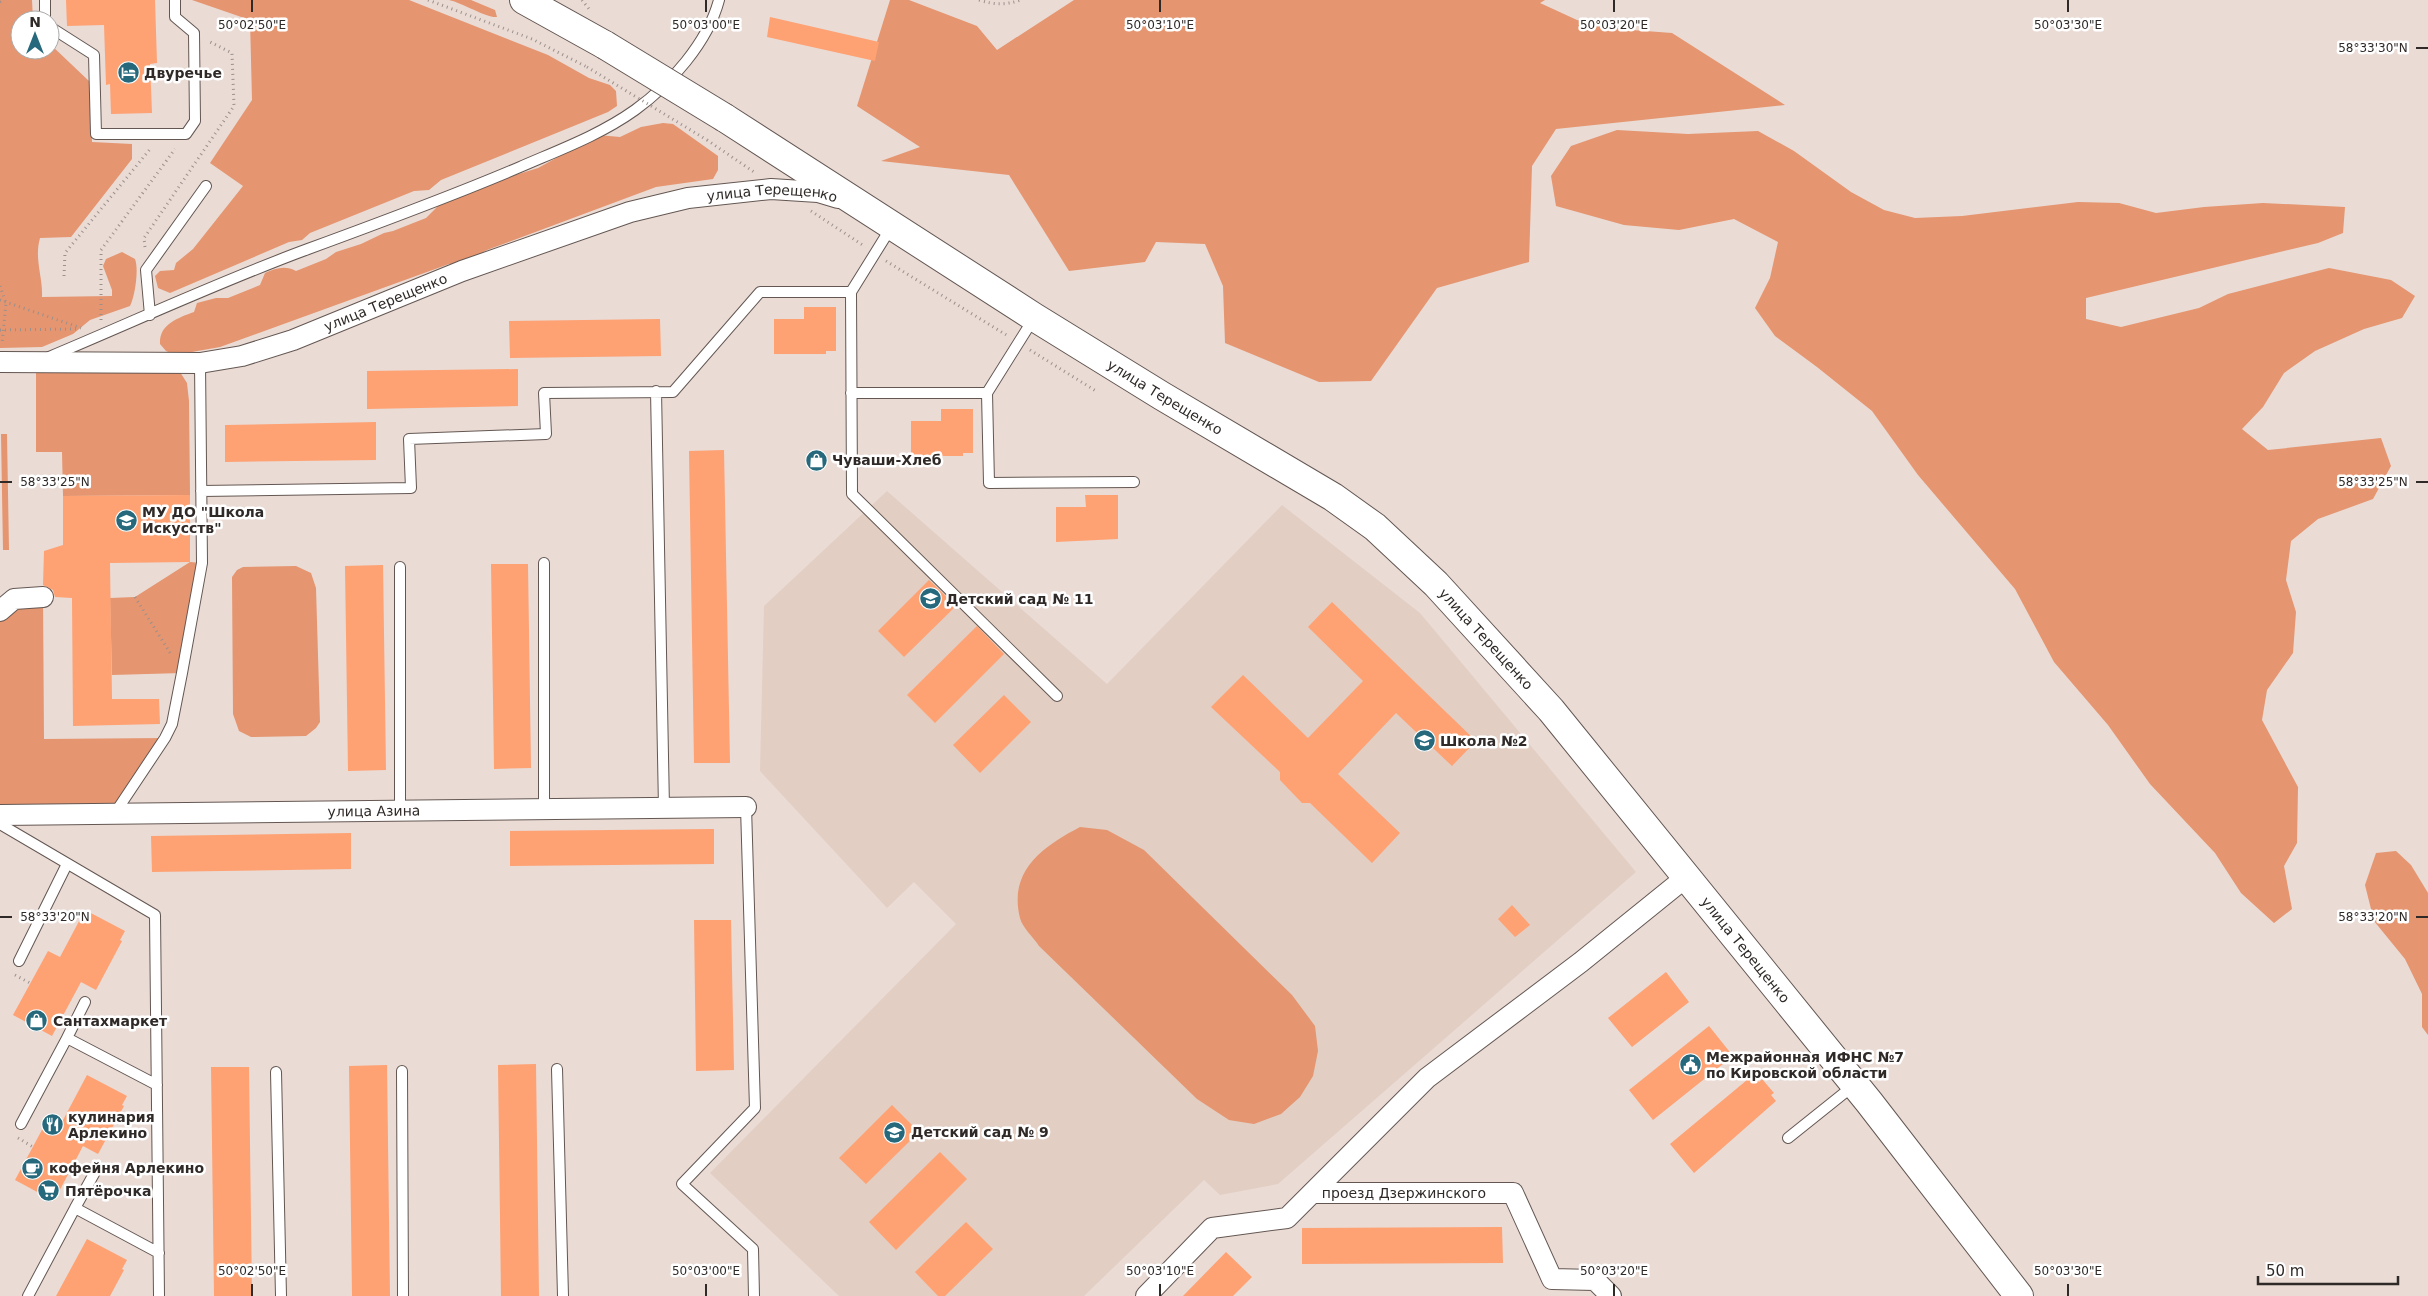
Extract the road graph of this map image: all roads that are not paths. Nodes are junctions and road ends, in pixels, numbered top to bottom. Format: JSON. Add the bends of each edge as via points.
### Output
{"nodes":[{"id":1,"x":175,"y":0,"type":"edge"},
{"id":2,"x":524,"y":0,"type":"edge"},
{"id":3,"x":719,"y":0,"type":"edge"},
{"id":4,"x":60,"y":33,"type":"edge"},
{"id":5,"x":206,"y":186,"type":"dead end"},
{"id":6,"x":859,"y":204,"type":"junction"},
{"id":7,"x":893,"y":225,"type":"junction"},
{"id":8,"x":851,"y":292,"type":"junction"},
{"id":9,"x":150,"y":315,"type":"junction"},
{"id":10,"x":1034,"y":317,"type":"junction"},
{"id":11,"x":1,"y":362,"type":"edge"},
{"id":12,"x":36,"y":362,"type":"junction"},
{"id":13,"x":200,"y":363,"type":"junction"},
{"id":14,"x":656,"y":392,"type":"junction"},
{"id":15,"x":851,"y":393,"type":"junction"},
{"id":16,"x":987,"y":393,"type":"junction"},
{"id":17,"x":1134,"y":482,"type":"dead end"},
{"id":18,"x":201,"y":491,"type":"junction"},
{"id":19,"x":544,"y":563,"type":"dead end"},
{"id":20,"x":400,"y":567,"type":"dead end"},
{"id":21,"x":43,"y":597,"type":"dead end"},
{"id":22,"x":0,"y":612,"type":"edge"},
{"id":23,"x":1057,"y":696,"type":"dead end"},
{"id":24,"x":746,"y":807,"type":"joint"},
{"id":25,"x":664,"y":808,"type":"junction"},
{"id":26,"x":544,"y":809,"type":"junction"},
{"id":27,"x":400,"y":811,"type":"junction"},
{"id":28,"x":115,"y":814,"type":"junction"},
{"id":29,"x":0,"y":815,"type":"edge"},
{"id":30,"x":0,"y":824,"type":"edge"},
{"id":31,"x":67,"y":864,"type":"junction"},
{"id":32,"x":1685,"y":878,"type":"junction"},
{"id":33,"x":19,"y":961,"type":"dead end"},
{"id":34,"x":85,"y":1002,"type":"dead end"},
{"id":35,"x":67,"y":1038,"type":"junction"},
{"id":36,"x":557,"y":1069,"type":"dead end"},
{"id":37,"x":402,"y":1071,"type":"dead end"},
{"id":38,"x":276,"y":1072,"type":"dead end"},
{"id":39,"x":156,"y":1085,"type":"junction"},
{"id":40,"x":1855,"y":1085,"type":"junction"},
{"id":41,"x":21,"y":1124,"type":"dead end"},
{"id":42,"x":1788,"y":1138,"type":"dead end"},
{"id":43,"x":95,"y":1172,"type":"dead end"},
{"id":44,"x":1313,"y":1193,"type":"junction"},
{"id":45,"x":75,"y":1208,"type":"junction"},
{"id":46,"x":158,"y":1253,"type":"junction"},
{"id":47,"x":28,"y":1296,"type":"edge"},
{"id":48,"x":159,"y":1296,"type":"edge"},
{"id":49,"x":281,"y":1296,"type":"edge"},
{"id":50,"x":404,"y":1296,"type":"edge"},
{"id":51,"x":563,"y":1296,"type":"edge"},
{"id":52,"x":754,"y":1296,"type":"edge"},
{"id":53,"x":1146,"y":1296,"type":"edge"},
{"id":54,"x":1610,"y":1296,"type":"edge"},
{"id":55,"x":2019,"y":1296,"type":"edge"}],
"edges":[{"from":1,"to":4,"type":"lane","via":[[175,17],[194,33],[195,121],[186,134],[96,134],[94,55]]},
{"from":2,"to":6,"type":"street","bridge":true,"via":[[725,118]]},
{"from":3,"to":9,"type":"lane","via":[[704,35],[677,70],[620,120],[580,142],[453,196],[290,256]]},
{"from":5,"to":9,"type":"lane","via":[[146,270]]},
{"from":6,"to":7,"type":"street","name":"улица Терещенко"},
{"from":6,"to":13,"type":"street","name":"улица Терещенко","via":[[818,192],[779,189],[688,198],[630,212],[462,271],[293,340],[242,356]]},
{"from":7,"to":8,"type":"lane"},
{"from":7,"to":10,"type":"street","name":"улица Терещенко"},
{"from":8,"to":14,"type":"lane","via":[[760,292],[673,392]]},
{"from":8,"to":15,"type":"lane"},
{"from":9,"to":12,"type":"lane"},
{"from":10,"to":16,"type":"lane"},
{"from":10,"to":32,"type":"street","name":"улица Терещенко","via":[[1333,497],[1375,527],[1454,602],[1551,710]]},
{"from":11,"to":12,"type":"street","name":"улица Терещенко"},
{"from":12,"to":13,"type":"street","name":"улица Терещенко"},
{"from":13,"to":18,"type":"lane"},
{"from":14,"to":18,"type":"lane","via":[[544,393],[546,434],[409,439],[411,488]]},
{"from":14,"to":25,"type":"lane"},
{"from":15,"to":16,"type":"lane"},
{"from":15,"to":23,"type":"lane","via":[[852,494]]},
{"from":16,"to":17,"type":"lane","via":[[989,483]]},
{"from":18,"to":28,"type":"lane","via":[[202,563],[172,724]]},
{"from":19,"to":26,"type":"lane"},
{"from":20,"to":27,"type":"lane"},
{"from":21,"to":22,"type":"street","via":[[14,599]]},
{"from":24,"to":25,"type":"street","name":"улица Азина"},
{"from":24,"to":52,"type":"lane","via":[[755,1108],[682,1184],[753,1249]]},
{"from":25,"to":26,"type":"street","name":"улица Азина"},
{"from":26,"to":27,"type":"street","name":"улица Азина"},
{"from":27,"to":28,"type":"street","name":"улица Азина"},
{"from":28,"to":29,"type":"street","name":"улица Азина"},
{"from":30,"to":31,"type":"lane"},
{"from":31,"to":33,"type":"lane"},
{"from":31,"to":39,"type":"lane","via":[[155,915]]},
{"from":32,"to":40,"type":"street","name":"улица Терещенко"},
{"from":32,"to":44,"type":"street","via":[[1581,962],[1427,1078]]},
{"from":34,"to":35,"type":"lane"},
{"from":35,"to":39,"type":"lane"},
{"from":35,"to":41,"type":"lane"},
{"from":36,"to":51,"type":"lane"},
{"from":37,"to":50,"type":"lane"},
{"from":38,"to":49,"type":"lane"},
{"from":39,"to":46,"type":"lane"},
{"from":40,"to":42,"type":"lane"},
{"from":40,"to":55,"type":"street","name":"улица Терещенко"},
{"from":43,"to":45,"type":"lane"},
{"from":44,"to":53,"type":"street","name":"проезд Дзержинского","via":[[1287,1218],[1212,1228]]},
{"from":44,"to":54,"type":"street","name":"проезд Дзержинского","via":[[1512,1193],[1552,1279],[1595,1280]]},
{"from":45,"to":46,"type":"lane"},
{"from":45,"to":47,"type":"lane"},
{"from":46,"to":48,"type":"lane"}]}
